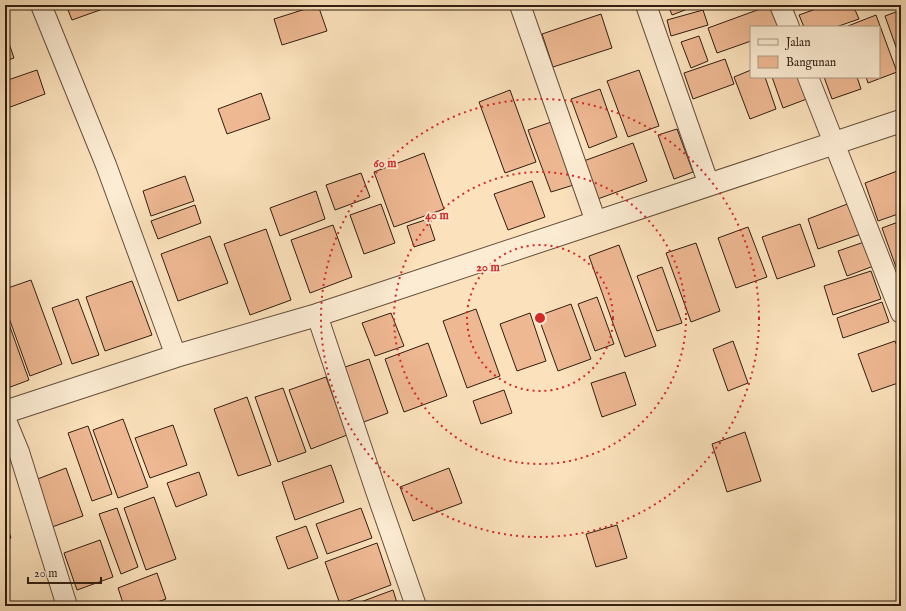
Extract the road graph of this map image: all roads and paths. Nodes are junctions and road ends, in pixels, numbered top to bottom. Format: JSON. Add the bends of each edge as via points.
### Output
{"nodes":[{"id":1,"x":41,"y":5,"type":"edge"},
{"id":2,"x":520,"y":5,"type":"edge"},
{"id":3,"x":646,"y":5,"type":"edge"},
{"id":4,"x":780,"y":5,"type":"edge"},
{"id":5,"x":789,"y":26,"type":"edge"},
{"id":6,"x":808,"y":78,"type":"edge"},
{"id":7,"x":901,"y":121,"type":"edge"},
{"id":8,"x":834,"y":143,"type":"junction"},
{"id":9,"x":709,"y":184,"type":"junction"},
{"id":10,"x":596,"y":222,"type":"junction"},
{"id":11,"x":901,"y":313,"type":"edge"},
{"id":12,"x":317,"y":315,"type":"junction"},
{"id":13,"x":176,"y":356,"type":"junction"},
{"id":14,"x":5,"y":412,"type":"edge"},
{"id":15,"x":5,"y":418,"type":"edge"},
{"id":16,"x":66,"y":606,"type":"edge"},
{"id":17,"x":416,"y":606,"type":"edge"}],
"edges":[{"from":1,"to":13,"type":"street","via":[[106,165]]},
{"from":2,"to":10,"type":"street"},
{"from":3,"to":9,"type":"street"},
{"from":4,"to":5,"type":"street"},
{"from":6,"to":8,"type":"street"},
{"from":7,"to":8,"type":"street"},
{"from":8,"to":9,"type":"street"},
{"from":8,"to":11,"type":"street"},
{"from":9,"to":10,"type":"street"},
{"from":10,"to":12,"type":"street"},
{"from":12,"to":13,"type":"street"},
{"from":12,"to":17,"type":"street"},
{"from":13,"to":14,"type":"street"},
{"from":15,"to":16,"type":"street","via":[[19,452]]}]}
